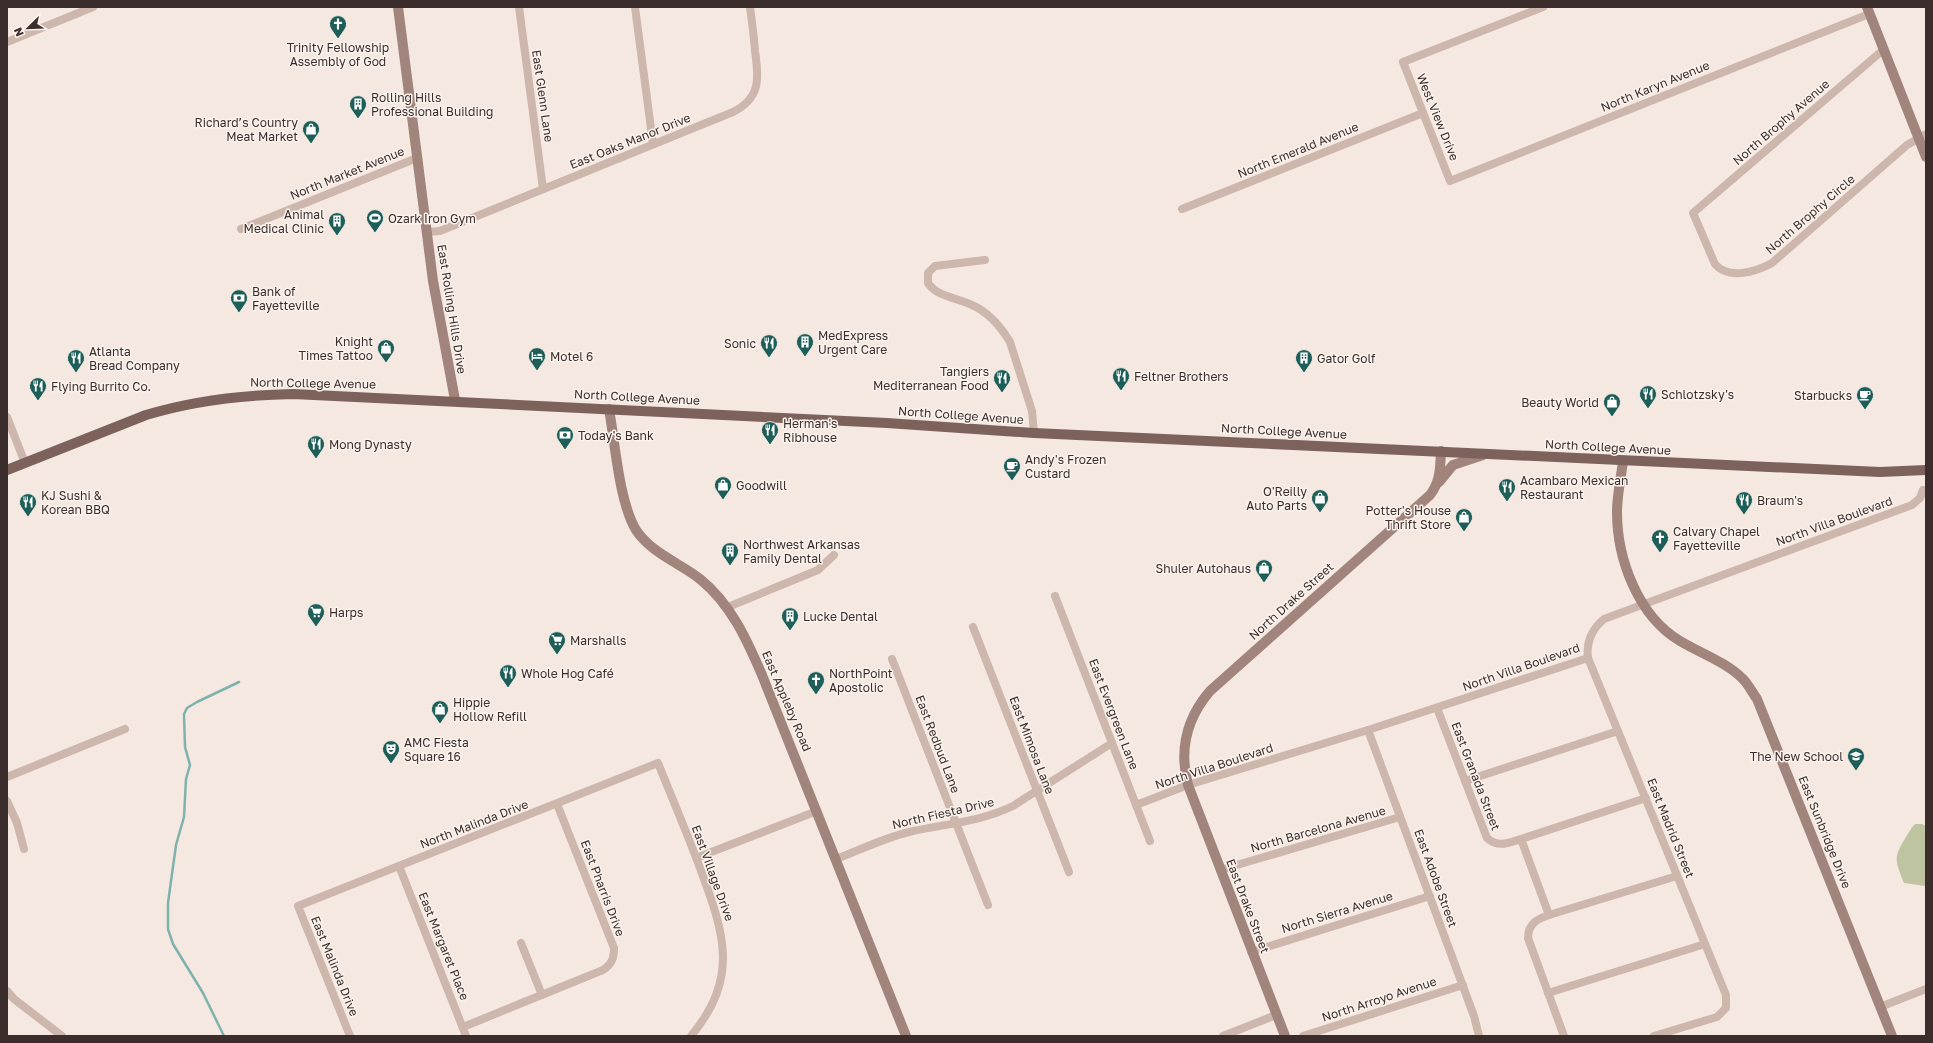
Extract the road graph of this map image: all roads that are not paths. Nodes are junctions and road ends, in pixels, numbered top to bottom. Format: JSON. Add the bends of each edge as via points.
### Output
{"nodes":[{"id":1,"x":93,"y":7,"type":"edge"},
{"id":2,"x":398,"y":7,"type":"edge"},
{"id":3,"x":519,"y":7,"type":"edge"},
{"id":4,"x":635,"y":7,"type":"edge"},
{"id":5,"x":750,"y":7,"type":"edge"},
{"id":6,"x":1543,"y":7,"type":"edge"},
{"id":7,"x":1868,"y":10,"type":"edge"},
{"id":8,"x":7,"y":42,"type":"edge"},
{"id":9,"x":1884,"y":50,"type":"junction"},
{"id":10,"x":1423,"y":113,"type":"junction"},
{"id":11,"x":1922,"y":136,"type":"edge"},
{"id":12,"x":653,"y":144,"type":"junction"},
{"id":13,"x":1926,"y":157,"type":"edge"},
{"id":14,"x":417,"y":158,"type":"junction"},
{"id":15,"x":1450,"y":181,"type":"joint"},
{"id":16,"x":543,"y":189,"type":"junction"},
{"id":17,"x":1182,"y":208,"type":"dead end"},
{"id":18,"x":1693,"y":213,"type":"joint"},
{"id":19,"x":241,"y":229,"type":"dead end"},
{"id":20,"x":427,"y":232,"type":"junction"},
{"id":21,"x":985,"y":260,"type":"dead end"},
{"id":22,"x":454,"y":400,"type":"junction"},
{"id":23,"x":609,"y":409,"type":"junction"},
{"id":24,"x":7,"y":417,"type":"edge"},
{"id":25,"x":1034,"y":433,"type":"junction"},
{"id":26,"x":1441,"y":451,"type":"junction"},
{"id":27,"x":1487,"y":453,"type":"junction"},
{"id":28,"x":1623,"y":461,"type":"junction"},
{"id":29,"x":25,"y":463,"type":"junction"},
{"id":30,"x":7,"y":470,"type":"edge"},
{"id":31,"x":1926,"y":470,"type":"edge"},
{"id":32,"x":1438,"y":483,"type":"junction"},
{"id":33,"x":1923,"y":490,"type":"dead end"},
{"id":34,"x":834,"y":555,"type":"dead end"},
{"id":35,"x":1055,"y":596,"type":"dead end"},
{"id":36,"x":1644,"y":603,"type":"junction"},
{"id":37,"x":728,"y":607,"type":"junction"},
{"id":38,"x":973,"y":627,"type":"dead end"},
{"id":39,"x":1588,"y":658,"type":"junction"},
{"id":40,"x":892,"y":659,"type":"dead end"},
{"id":41,"x":1437,"y":708,"type":"junction"},
{"id":42,"x":126,"y":729,"type":"dead end"},
{"id":43,"x":1368,"y":730,"type":"junction"},
{"id":44,"x":1618,"y":731,"type":"junction"},
{"id":45,"x":1112,"y":743,"type":"junction"},
{"id":46,"x":658,"y":763,"type":"joint"},
{"id":47,"x":7,"y":777,"type":"edge"},
{"id":48,"x":1465,"y":781,"type":"junction"},
{"id":49,"x":1188,"y":785,"type":"junction"},
{"id":50,"x":1037,"y":791,"type":"junction"},
{"id":51,"x":1646,"y":798,"type":"junction"},
{"id":52,"x":7,"y":801,"type":"edge"},
{"id":53,"x":558,"y":804,"type":"junction"},
{"id":54,"x":1136,"y":805,"type":"junction"},
{"id":55,"x":817,"y":811,"type":"junction"},
{"id":56,"x":1400,"y":817,"type":"junction"},
{"id":57,"x":956,"y":823,"type":"junction"},
{"id":58,"x":1521,"y":839,"type":"junction"},
{"id":59,"x":1150,"y":841,"type":"dead end"},
{"id":60,"x":24,"y":849,"type":"dead end"},
{"id":61,"x":696,"y":858,"type":"junction"},
{"id":62,"x":836,"y":859,"type":"junction"},
{"id":63,"x":399,"y":866,"type":"junction"},
{"id":64,"x":1220,"y":870,"type":"junction"},
{"id":65,"x":1069,"y":872,"type":"dead end"},
{"id":66,"x":1677,"y":876,"type":"junction"},
{"id":67,"x":1430,"y":896,"type":"junction"},
{"id":68,"x":988,"y":905,"type":"dead end"},
{"id":69,"x":298,"y":906,"type":"joint"},
{"id":70,"x":1549,"y":915,"type":"junction"},
{"id":71,"x":521,"y":943,"type":"dead end"},
{"id":72,"x":1705,"y":944,"type":"junction"},
{"id":73,"x":1252,"y":952,"type":"junction"},
{"id":74,"x":1463,"y":985,"type":"junction"},
{"id":75,"x":1926,"y":989,"type":"edge"},
{"id":76,"x":7,"y":991,"type":"edge"},
{"id":77,"x":1548,"y":993,"type":"junction"},
{"id":78,"x":542,"y":994,"type":"junction"},
{"id":79,"x":1880,"y":1007,"type":"junction"},
{"id":80,"x":1276,"y":1015,"type":"junction"},
{"id":81,"x":463,"y":1027,"type":"junction"},
{"id":82,"x":62,"y":1036,"type":"edge"},
{"id":83,"x":350,"y":1036,"type":"edge"},
{"id":84,"x":466,"y":1036,"type":"edge"},
{"id":85,"x":691,"y":1036,"type":"edge"},
{"id":86,"x":906,"y":1036,"type":"edge"},
{"id":87,"x":1223,"y":1036,"type":"edge"},
{"id":88,"x":1284,"y":1036,"type":"edge"},
{"id":89,"x":1303,"y":1036,"type":"edge"},
{"id":90,"x":1479,"y":1036,"type":"edge"},
{"id":91,"x":1564,"y":1036,"type":"edge"},
{"id":92,"x":1654,"y":1036,"type":"edge"},
{"id":93,"x":1892,"y":1036,"type":"edge"}],
"edges":[{"from":1,"to":8,"type":"street"},
{"from":2,"to":14,"type":"street","name":"East Rolling Hills Drive"},
{"from":3,"to":16,"type":"street","name":"East Glenn Lane"},
{"from":4,"to":12,"type":"street"},
{"from":5,"to":12,"type":"street","name":"East Oaks Manor Drive","via":[[758,74],[755,91],[750,99],[733,112]]},
{"from":6,"to":10,"type":"street","name":"West View Drive","via":[[1403,62]]},
{"from":7,"to":9,"type":"street"},
{"from":7,"to":15,"type":"street","name":"North Karyn Avenue"},
{"from":9,"to":11,"type":"street"},
{"from":9,"to":18,"type":"street","name":"North Brophy Avenue"},
{"from":10,"to":15,"type":"street","name":"West View Drive"},
{"from":10,"to":17,"type":"street","name":"North Emerald Avenue"},
{"from":11,"to":13,"type":"street"},
{"from":11,"to":18,"type":"street","name":"North Brophy Circle","via":[[1907,145],[1767,266],[1733,273],[1720,270]]},
{"from":12,"to":16,"type":"street","name":"East Oaks Manor Drive"},
{"from":14,"to":19,"type":"street","name":"North Market Avenue"},
{"from":14,"to":20,"type":"street","name":"East Rolling Hills Drive"},
{"from":16,"to":20,"type":"street","name":"East Oaks Manor Drive","via":[[440,231]]},
{"from":20,"to":22,"type":"street","name":"East Rolling Hills Drive"},
{"from":21,"to":25,"type":"street","via":[[936,266],[928,273],[928,283],[936,291],[973,305],[1004,332],[1010,342],[1032,411]]},
{"from":22,"to":23,"type":"main road","name":"North College Avenue"},
{"from":22,"to":29,"type":"main road","name":"North College Avenue","via":[[294,394],[208,399],[146,415]]},
{"from":23,"to":25,"type":"main road","name":"North College Avenue"},
{"from":23,"to":37,"type":"street","name":"East Appleby Road","via":[[624,497],[635,528],[646,542],[700,579]]},
{"from":24,"to":29,"type":"street"},
{"from":25,"to":26,"type":"main road","name":"North College Avenue"},
{"from":26,"to":27,"type":"main road","name":"North College Avenue"},
{"from":26,"to":32,"type":"street"},
{"from":27,"to":28,"type":"main road","name":"North College Avenue"},
{"from":27,"to":32,"type":"street","name":"North Drake Street","via":[[1453,465]]},
{"from":28,"to":31,"type":"main road","name":"North College Avenue","via":[[1880,472]]},
{"from":28,"to":36,"type":"street","name":"East Sunbridge Drive","via":[[1617,512],[1620,544],[1631,580]]},
{"from":29,"to":30,"type":"main road","name":"North College Avenue"},
{"from":32,"to":49,"type":"street","name":"North Drake Street","via":[[1430,495],[1218,683],[1203,700],[1193,715],[1186,736],[1184,757]]},
{"from":33,"to":36,"type":"street","name":"North Villa Boulevard","via":[[1920,498],[1912,505]]},
{"from":34,"to":37,"type":"street","via":[[818,570]]},
{"from":35,"to":45,"type":"street","name":"East Evergreen Lane"},
{"from":36,"to":39,"type":"street","name":"North Villa Boulevard","via":[[1610,616],[1598,624],[1588,643]]},
{"from":36,"to":79,"type":"street","name":"East Sunbridge Drive","via":[[1665,630],[1728,668],[1742,679],[1757,699]]},
{"from":37,"to":55,"type":"street","name":"East Appleby Road","via":[[757,663]]},
{"from":38,"to":50,"type":"street","name":"East Mimosa Lane"},
{"from":39,"to":41,"type":"street","name":"North Villa Boulevard"},
{"from":39,"to":44,"type":"street","name":"East Madrid Street"},
{"from":40,"to":57,"type":"street","name":"East Redbud Lane"},
{"from":41,"to":43,"type":"street","name":"North Villa Boulevard"},
{"from":41,"to":48,"type":"street","name":"East Granada Street"},
{"from":42,"to":47,"type":"street"},
{"from":43,"to":49,"type":"street","name":"North Villa Boulevard"},
{"from":43,"to":56,"type":"street","name":"East Adobe Street"},
{"from":44,"to":48,"type":"street"},
{"from":44,"to":51,"type":"street","name":"East Madrid Street"},
{"from":45,"to":50,"type":"street","name":"North Fiesta Drive"},
{"from":45,"to":54,"type":"street","name":"East Evergreen Lane"},
{"from":46,"to":53,"type":"street","name":"North Malinda Drive"},
{"from":46,"to":61,"type":"street","name":"East Village Drive"},
{"from":48,"to":58,"type":"street","name":"East Granada Street","via":[[1487,838],[1498,845]]},
{"from":49,"to":54,"type":"street","name":"North Villa Boulevard"},
{"from":49,"to":64,"type":"street","name":"East Drake Street"},
{"from":50,"to":57,"type":"street","name":"North Fiesta Drive","via":[[992,816]]},
{"from":50,"to":65,"type":"street","name":"East Mimosa Lane"},
{"from":51,"to":58,"type":"street"},
{"from":51,"to":66,"type":"street","name":"East Madrid Street"},
{"from":52,"to":60,"type":"street","via":[[17,822]]},
{"from":53,"to":63,"type":"street","name":"North Malinda Drive"},
{"from":53,"to":78,"type":"street","name":"East Pharris Drive","via":[[614,948],[614,958],[603,970]]},
{"from":54,"to":59,"type":"street","name":"East Evergreen Lane"},
{"from":55,"to":61,"type":"street"},
{"from":55,"to":62,"type":"street","name":"East Appleby Road"},
{"from":56,"to":64,"type":"street","name":"North Barcelona Avenue"},
{"from":56,"to":67,"type":"street","name":"East Adobe Street"},
{"from":57,"to":62,"type":"street","name":"North Fiesta Drive","via":[[898,835]]},
{"from":57,"to":68,"type":"street","name":"East Redbud Lane"},
{"from":58,"to":70,"type":"street"},
{"from":61,"to":85,"type":"street","name":"East Village Drive","via":[[716,912],[724,953],[721,980],[716,995]]},
{"from":62,"to":86,"type":"street","name":"East Appleby Road"},
{"from":63,"to":69,"type":"street","name":"North Malinda Drive"},
{"from":63,"to":81,"type":"street","name":"East Margaret Place"},
{"from":64,"to":73,"type":"street","name":"East Drake Street"},
{"from":66,"to":70,"type":"street"},
{"from":66,"to":72,"type":"street","name":"East Madrid Street"},
{"from":67,"to":73,"type":"street","name":"North Sierra Avenue"},
{"from":67,"to":74,"type":"street","name":"East Adobe Street"},
{"from":69,"to":83,"type":"street","name":"East Malinda Drive"},
{"from":70,"to":77,"type":"street","via":[[1535,922],[1528,932]]},
{"from":71,"to":78,"type":"street"},
{"from":72,"to":77,"type":"street"},
{"from":72,"to":92,"type":"street","name":"East Madrid Street","via":[[1726,995],[1726,1008],[1717,1017]]},
{"from":73,"to":80,"type":"street","name":"East Drake Street"},
{"from":74,"to":89,"type":"street","name":"North Arroyo Avenue"},
{"from":74,"to":90,"type":"street","name":"East Adobe Street"},
{"from":75,"to":79,"type":"street"},
{"from":76,"to":82,"type":"street"},
{"from":77,"to":91,"type":"street"},
{"from":78,"to":81,"type":"street","name":"East Pharris Drive"},
{"from":79,"to":93,"type":"street","name":"East Sunbridge Drive"},
{"from":80,"to":87,"type":"street"},
{"from":80,"to":88,"type":"street","name":"East Drake Street"},
{"from":81,"to":84,"type":"street","name":"East Margaret Place"}]}
